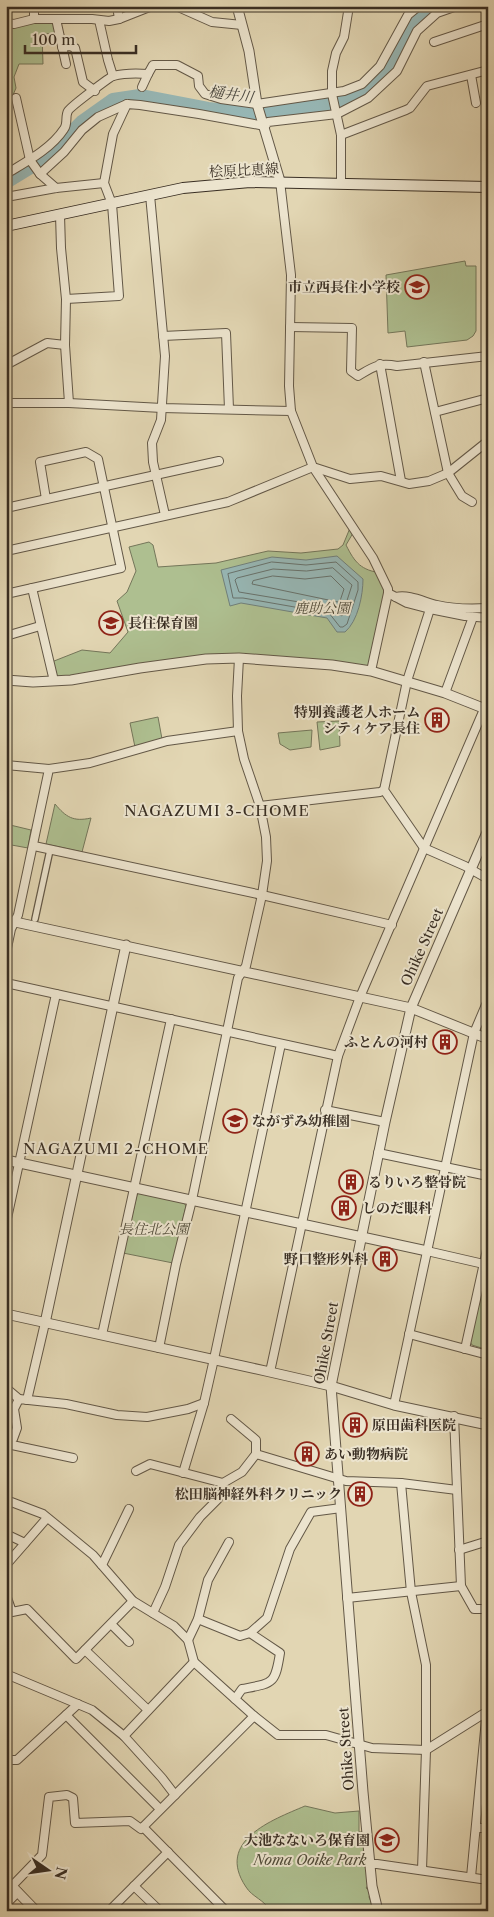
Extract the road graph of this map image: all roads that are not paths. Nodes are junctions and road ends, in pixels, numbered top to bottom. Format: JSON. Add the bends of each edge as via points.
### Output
{"nodes":[{"id":1,"x":34,"y":6,"type":"edge"},
{"id":2,"x":117,"y":6,"type":"edge"},
{"id":3,"x":152,"y":6,"type":"edge"},
{"id":4,"x":176,"y":6,"type":"edge"},
{"id":5,"x":236,"y":6,"type":"edge"},
{"id":6,"x":349,"y":6,"type":"edge"},
{"id":7,"x":419,"y":6,"type":"edge"},
{"id":8,"x":458,"y":6,"type":"edge"},
{"id":9,"x":34,"y":19,"type":"junction"},
{"id":10,"x":56,"y":19,"type":"junction"},
{"id":11,"x":118,"y":19,"type":"junction"},
{"id":12,"x":99,"y":20,"type":"junction"},
{"id":13,"x":6,"y":22,"type":"edge"},
{"id":14,"x":488,"y":24,"type":"edge"},
{"id":15,"x":242,"y":25,"type":"junction"},
{"id":16,"x":434,"y":42,"type":"dead end"},
{"id":17,"x":62,"y":47,"type":"junction"},
{"id":18,"x":66,"y":64,"type":"dead end"},
{"id":19,"x":488,"y":70,"type":"edge"},
{"id":20,"x":148,"y":74,"type":"junction"},
{"id":21,"x":471,"y":75,"type":"junction"},
{"id":22,"x":113,"y":76,"type":"junction"},
{"id":23,"x":142,"y":87,"type":"dead end"},
{"id":24,"x":95,"y":90,"type":"junction"},
{"id":25,"x":332,"y":94,"type":"junction"},
{"id":26,"x":16,"y":98,"type":"dead end"},
{"id":27,"x":476,"y":103,"type":"dead end"},
{"id":28,"x":127,"y":104,"type":"junction"},
{"id":29,"x":257,"y":104,"type":"junction"},
{"id":30,"x":336,"y":112,"type":"junction"},
{"id":31,"x":263,"y":123,"type":"junction"},
{"id":32,"x":341,"y":135,"type":"junction"},
{"id":33,"x":30,"y":160,"type":"junction"},
{"id":34,"x":39,"y":173,"type":"junction"},
{"id":35,"x":6,"y":174,"type":"edge"},
{"id":36,"x":280,"y":181,"type":"junction"},
{"id":37,"x":104,"y":183,"type":"junction"},
{"id":38,"x":341,"y":183,"type":"junction"},
{"id":39,"x":488,"y":187,"type":"edge"},
{"id":40,"x":56,"y":188,"type":"junction"},
{"id":41,"x":150,"y":195,"type":"junction"},
{"id":42,"x":6,"y":197,"type":"edge"},
{"id":43,"x":112,"y":204,"type":"junction"},
{"id":44,"x":60,"y":215,"type":"junction"},
{"id":45,"x":6,"y":226,"type":"edge"},
{"id":46,"x":66,"y":299,"type":"junction"},
{"id":47,"x":290,"y":327,"type":"junction"},
{"id":48,"x":164,"y":336,"type":"junction"},
{"id":49,"x":65,"y":345,"type":"junction"},
{"id":50,"x":488,"y":356,"type":"edge"},
{"id":51,"x":424,"y":362,"type":"junction"},
{"id":52,"x":380,"y":364,"type":"junction"},
{"id":53,"x":6,"y":365,"type":"edge"},
{"id":54,"x":488,"y":398,"type":"edge"},
{"id":55,"x":69,"y":402,"type":"junction"},
{"id":56,"x":6,"y":403,"type":"edge"},
{"id":57,"x":162,"y":408,"type":"junction"},
{"id":58,"x":229,"y":409,"type":"junction"},
{"id":59,"x":291,"y":411,"type":"junction"},
{"id":60,"x":435,"y":412,"type":"junction"},
{"id":61,"x":488,"y":441,"type":"edge"},
{"id":62,"x":219,"y":461,"type":"dead end"},
{"id":63,"x":313,"y":467,"type":"junction"},
{"id":64,"x":448,"y":473,"type":"junction"},
{"id":65,"x":156,"y":475,"type":"junction"},
{"id":66,"x":401,"y":481,"type":"junction"},
{"id":67,"x":104,"y":486,"type":"junction"},
{"id":68,"x":46,"y":499,"type":"junction"},
{"id":69,"x":472,"y":502,"type":"dead end"},
{"id":70,"x":6,"y":508,"type":"edge"},
{"id":71,"x":165,"y":515,"type":"junction"},
{"id":72,"x":112,"y":527,"type":"junction"},
{"id":73,"x":6,"y":551,"type":"edge"},
{"id":74,"x":32,"y":588,"type":"junction"},
{"id":75,"x":388,"y":593,"type":"junction"},
{"id":76,"x":6,"y":594,"type":"edge"},
{"id":77,"x":396,"y":597,"type":"junction"},
{"id":78,"x":488,"y":608,"type":"edge"},
{"id":79,"x":430,"y":609,"type":"junction"},
{"id":80,"x":473,"y":617,"type":"junction"},
{"id":81,"x":488,"y":618,"type":"edge"},
{"id":82,"x":40,"y":626,"type":"junction"},
{"id":83,"x":6,"y":636,"type":"edge"},
{"id":84,"x":239,"y":658,"type":"junction"},
{"id":85,"x":371,"y":671,"type":"junction"},
{"id":86,"x":6,"y":680,"type":"edge"},
{"id":87,"x":54,"y":681,"type":"junction"},
{"id":88,"x":407,"y":681,"type":"junction"},
{"id":89,"x":445,"y":693,"type":"junction"},
{"id":90,"x":487,"y":706,"type":"edge"},
{"id":91,"x":238,"y":731,"type":"junction"},
{"id":92,"x":6,"y":765,"type":"edge"},
{"id":93,"x":49,"y":769,"type":"junction"},
{"id":94,"x":384,"y":790,"type":"junction"},
{"id":95,"x":260,"y":806,"type":"junction"},
{"id":96,"x":488,"y":830,"type":"edge"},
{"id":97,"x":34,"y":846,"type":"junction"},
{"id":98,"x":424,"y":848,"type":"junction"},
{"id":99,"x":50,"y":850,"type":"junction"},
{"id":100,"x":471,"y":869,"type":"junction"},
{"id":101,"x":488,"y":879,"type":"edge"},
{"id":102,"x":262,"y":895,"type":"junction"},
{"id":103,"x":35,"y":919,"type":"dead end"},
{"id":104,"x":10,"y":921,"type":"edge"},
{"id":105,"x":392,"y":925,"type":"junction"},
{"id":106,"x":126,"y":945,"type":"junction"},
{"id":107,"x":6,"y":953,"type":"edge"},
{"id":108,"x":242,"y":972,"type":"junction"},
{"id":109,"x":6,"y":983,"type":"edge"},
{"id":110,"x":56,"y":994,"type":"junction"},
{"id":111,"x":360,"y":997,"type":"junction"},
{"id":112,"x":488,"y":1000,"type":"edge"},
{"id":113,"x":113,"y":1006,"type":"junction"},
{"id":114,"x":410,"y":1008,"type":"junction"},
{"id":115,"x":171,"y":1019,"type":"junction"},
{"id":116,"x":226,"y":1031,"type":"junction"},
{"id":117,"x":474,"y":1033,"type":"junction"},
{"id":118,"x":488,"y":1039,"type":"edge"},
{"id":119,"x":281,"y":1044,"type":"junction"},
{"id":120,"x":338,"y":1056,"type":"junction"},
{"id":121,"x":325,"y":1110,"type":"junction"},
{"id":122,"x":385,"y":1122,"type":"junction"},
{"id":123,"x":378,"y":1153,"type":"junction"},
{"id":124,"x":6,"y":1160,"type":"edge"},
{"id":125,"x":19,"y":1163,"type":"junction"},
{"id":126,"x":445,"y":1167,"type":"junction"},
{"id":127,"x":77,"y":1176,"type":"junction"},
{"id":128,"x":488,"y":1176,"type":"edge"},
{"id":129,"x":134,"y":1188,"type":"junction"},
{"id":130,"x":192,"y":1200,"type":"junction"},
{"id":131,"x":246,"y":1213,"type":"junction"},
{"id":132,"x":6,"y":1223,"type":"edge"},
{"id":133,"x":302,"y":1225,"type":"junction"},
{"id":134,"x":361,"y":1238,"type":"junction"},
{"id":135,"x":488,"y":1245,"type":"edge"},
{"id":136,"x":427,"y":1252,"type":"junction"},
{"id":137,"x":486,"y":1264,"type":"edge"},
{"id":138,"x":6,"y":1314,"type":"edge"},
{"id":139,"x":45,"y":1323,"type":"junction"},
{"id":140,"x":409,"y":1334,"type":"junction"},
{"id":141,"x":102,"y":1335,"type":"junction"},
{"id":142,"x":158,"y":1348,"type":"junction"},
{"id":143,"x":465,"y":1349,"type":"junction"},
{"id":144,"x":488,"y":1355,"type":"edge"},
{"id":145,"x":214,"y":1359,"type":"junction"},
{"id":146,"x":270,"y":1372,"type":"junction"},
{"id":147,"x":331,"y":1386,"type":"junction"},
{"id":148,"x":6,"y":1388,"type":"edge"},
{"id":149,"x":19,"y":1399,"type":"junction"},
{"id":150,"x":27,"y":1400,"type":"junction"},
{"id":151,"x":204,"y":1403,"type":"junction"},
{"id":152,"x":394,"y":1405,"type":"junction"},
{"id":153,"x":454,"y":1416,"type":"junction"},
{"id":154,"x":231,"y":1419,"type":"dead end"},
{"id":155,"x":488,"y":1425,"type":"edge"},
{"id":156,"x":7,"y":1441,"type":"edge"},
{"id":157,"x":256,"y":1454,"type":"junction"},
{"id":158,"x":73,"y":1458,"type":"dead end"},
{"id":159,"x":136,"y":1471,"type":"dead end"},
{"id":160,"x":183,"y":1473,"type":"junction"},
{"id":161,"x":339,"y":1479,"type":"junction"},
{"id":162,"x":223,"y":1483,"type":"junction"},
{"id":163,"x":401,"y":1483,"type":"junction"},
{"id":164,"x":457,"y":1490,"type":"junction"},
{"id":165,"x":6,"y":1500,"type":"edge"},
{"id":166,"x":341,"y":1508,"type":"junction"},
{"id":167,"x":128,"y":1509,"type":"dead end"},
{"id":168,"x":47,"y":1518,"type":"junction"},
{"id":169,"x":6,"y":1534,"type":"edge"},
{"id":170,"x":488,"y":1541,"type":"edge"},
{"id":171,"x":229,"y":1542,"type":"dead end"},
{"id":172,"x":24,"y":1544,"type":"junction"},
{"id":173,"x":459,"y":1550,"type":"junction"},
{"id":174,"x":6,"y":1565,"type":"edge"},
{"id":175,"x":102,"y":1565,"type":"junction"},
{"id":176,"x":461,"y":1586,"type":"junction"},
{"id":177,"x":410,"y":1592,"type":"junction"},
{"id":178,"x":6,"y":1595,"type":"edge"},
{"id":179,"x":347,"y":1598,"type":"junction"},
{"id":180,"x":134,"y":1601,"type":"junction"},
{"id":181,"x":8,"y":1606,"type":"edge"},
{"id":182,"x":488,"y":1609,"type":"edge"},
{"id":183,"x":153,"y":1612,"type":"junction"},
{"id":184,"x":198,"y":1619,"type":"junction"},
{"id":185,"x":111,"y":1624,"type":"junction"},
{"id":186,"x":250,"y":1633,"type":"junction"},
{"id":187,"x":188,"y":1640,"type":"junction"},
{"id":188,"x":130,"y":1642,"type":"dead end"},
{"id":189,"x":85,"y":1650,"type":"junction"},
{"id":190,"x":194,"y":1662,"type":"junction"},
{"id":191,"x":6,"y":1674,"type":"edge"},
{"id":192,"x":235,"y":1699,"type":"junction"},
{"id":193,"x":78,"y":1704,"type":"junction"},
{"id":194,"x":148,"y":1710,"type":"junction"},
{"id":195,"x":487,"y":1710,"type":"edge"},
{"id":196,"x":66,"y":1715,"type":"junction"},
{"id":197,"x":254,"y":1716,"type":"junction"},
{"id":198,"x":124,"y":1736,"type":"junction"},
{"id":199,"x":360,"y":1745,"type":"junction"},
{"id":200,"x":426,"y":1750,"type":"junction"},
{"id":201,"x":6,"y":1760,"type":"edge"},
{"id":202,"x":175,"y":1795,"type":"junction"},
{"id":203,"x":160,"y":1810,"type":"junction"},
{"id":204,"x":143,"y":1827,"type":"junction"},
{"id":205,"x":476,"y":1828,"type":"junction"},
{"id":206,"x":488,"y":1828,"type":"edge"},
{"id":207,"x":168,"y":1852,"type":"junction"},
{"id":208,"x":370,"y":1864,"type":"junction"},
{"id":209,"x":422,"y":1870,"type":"junction"},
{"id":210,"x":471,"y":1878,"type":"junction"},
{"id":211,"x":488,"y":1880,"type":"edge"},
{"id":212,"x":12,"y":1886,"type":"edge"},
{"id":213,"x":134,"y":1886,"type":"junction"},
{"id":214,"x":6,"y":1904,"type":"edge"},
{"id":215,"x":36,"y":1911,"type":"edge"},
{"id":216,"x":109,"y":1911,"type":"edge"},
{"id":217,"x":160,"y":1911,"type":"edge"},
{"id":218,"x":226,"y":1911,"type":"edge"},
{"id":219,"x":378,"y":1911,"type":"edge"}],
"edges":[{"from":1,"to":9,"type":"street"},
{"from":2,"to":11,"type":"street"},
{"from":3,"to":11,"type":"street"},
{"from":4,"to":15,"type":"street","via":[[212,22]]},
{"from":5,"to":15,"type":"street"},
{"from":6,"to":25,"type":"street","via":[[344,37],[332,70]]},
{"from":7,"to":25,"type":"street","via":[[408,15],[380,66],[362,84]]},
{"from":8,"to":30,"type":"street","via":[[437,13],[417,31],[397,71],[383,86],[368,98]]},
{"from":9,"to":10,"type":"street"},
{"from":9,"to":13,"type":"street","via":[[14,24]]},
{"from":10,"to":12,"type":"street"},
{"from":10,"to":17,"type":"street"},
{"from":11,"to":12,"type":"street"},
{"from":12,"to":22,"type":"street"},
{"from":14,"to":16,"type":"street"},
{"from":15,"to":29,"type":"street"},
{"from":17,"to":18,"type":"street"},
{"from":17,"to":24,"type":"street","via":[[75,48],[83,82]]},
{"from":19,"to":21,"type":"street"},
{"from":20,"to":22,"type":"street"},
{"from":20,"to":23,"type":"street"},
{"from":20,"to":29,"type":"street","via":[[153,65],[177,65],[198,76],[198,86],[206,94]]},
{"from":21,"to":27,"type":"street"},
{"from":21,"to":32,"type":"street","via":[[427,86],[410,108]]},
{"from":22,"to":24,"type":"street"},
{"from":24,"to":33,"type":"street","via":[[73,104],[67,112],[66,128]]},
{"from":25,"to":29,"type":"street"},
{"from":25,"to":30,"type":"street"},
{"from":26,"to":33,"type":"street"},
{"from":28,"to":31,"type":"street"},
{"from":28,"to":34,"type":"street","via":[[98,117]]},
{"from":28,"to":37,"type":"street","via":[[113,134]]},
{"from":29,"to":31,"type":"street"},
{"from":30,"to":31,"type":"street"},
{"from":30,"to":32,"type":"street"},
{"from":31,"to":36,"type":"street"},
{"from":32,"to":38,"type":"street"},
{"from":33,"to":34,"type":"street"},
{"from":33,"to":35,"type":"street"},
{"from":34,"to":40,"type":"street"},
{"from":36,"to":38,"type":"main road","name":"桧原比恵線"},
{"from":36,"to":41,"type":"main road","name":"桧原比恵線","via":[[183,188]]},
{"from":36,"to":47,"type":"street","via":[[291,275]]},
{"from":37,"to":40,"type":"street"},
{"from":37,"to":43,"type":"street"},
{"from":38,"to":39,"type":"main road","name":"桧原比恵線"},
{"from":40,"to":42,"type":"street"},
{"from":41,"to":43,"type":"main road","name":"桧原比恵線"},
{"from":41,"to":48,"type":"street"},
{"from":43,"to":44,"type":"main road","name":"桧原比恵線"},
{"from":43,"to":46,"type":"street","via":[[119,296]]},
{"from":44,"to":45,"type":"main road","name":"桧原比恵線"},
{"from":44,"to":46,"type":"street"},
{"from":46,"to":49,"type":"street"},
{"from":47,"to":52,"type":"street","via":[[352,328],[351,371],[358,376]]},
{"from":47,"to":59,"type":"street"},
{"from":48,"to":57,"type":"street"},
{"from":48,"to":58,"type":"street","via":[[226,332]]},
{"from":49,"to":53,"type":"street","via":[[47,343]]},
{"from":49,"to":55,"type":"street"},
{"from":50,"to":51,"type":"street"},
{"from":51,"to":52,"type":"street","via":[[397,366]]},
{"from":51,"to":60,"type":"street"},
{"from":52,"to":66,"type":"street"},
{"from":54,"to":60,"type":"street"},
{"from":55,"to":56,"type":"street"},
{"from":55,"to":57,"type":"street"},
{"from":57,"to":58,"type":"street"},
{"from":57,"to":65,"type":"street","via":[[152,443]]},
{"from":58,"to":59,"type":"street"},
{"from":59,"to":63,"type":"street"},
{"from":60,"to":64,"type":"street"},
{"from":61,"to":64,"type":"street"},
{"from":62,"to":65,"type":"street"},
{"from":63,"to":66,"type":"street","via":[[350,478],[381,476]]},
{"from":63,"to":71,"type":"street","via":[[228,502]]},
{"from":63,"to":75,"type":"street","via":[[373,558]]},
{"from":64,"to":66,"type":"street","via":[[429,482],[409,484]]},
{"from":64,"to":69,"type":"street","via":[[462,496]]},
{"from":65,"to":67,"type":"street"},
{"from":65,"to":71,"type":"street"},
{"from":67,"to":68,"type":"street"},
{"from":67,"to":68,"type":"street","via":[[98,459],[86,452],[40,462]]},
{"from":67,"to":72,"type":"street"},
{"from":68,"to":70,"type":"street"},
{"from":71,"to":72,"type":"street"},
{"from":72,"to":73,"type":"street"},
{"from":72,"to":74,"type":"street","via":[[122,568]]},
{"from":74,"to":76,"type":"street"},
{"from":74,"to":82,"type":"street"},
{"from":75,"to":77,"type":"street"},
{"from":75,"to":85,"type":"street"},
{"from":77,"to":78,"type":"street","via":[[470,609]]},
{"from":77,"to":79,"type":"street","via":[[407,604]]},
{"from":79,"to":80,"type":"street"},
{"from":79,"to":88,"type":"street"},
{"from":80,"to":81,"type":"street"},
{"from":80,"to":89,"type":"street"},
{"from":82,"to":83,"type":"street"},
{"from":82,"to":87,"type":"street"},
{"from":84,"to":85,"type":"street"},
{"from":84,"to":87,"type":"street","via":[[206,659]]},
{"from":84,"to":91,"type":"street"},
{"from":85,"to":88,"type":"street"},
{"from":86,"to":87,"type":"street"},
{"from":88,"to":89,"type":"street"},
{"from":88,"to":94,"type":"street"},
{"from":89,"to":90,"type":"street"},
{"from":90,"to":98,"type":"street"},
{"from":91,"to":93,"type":"street","via":[[168,741],[90,763]]},
{"from":91,"to":95,"type":"street"},
{"from":92,"to":93,"type":"street"},
{"from":93,"to":97,"type":"street"},
{"from":94,"to":95,"type":"street"},
{"from":94,"to":98,"type":"street"},
{"from":95,"to":102,"type":"street","via":[[267,861]]},
{"from":96,"to":100,"type":"street","name":"Ohike Street"},
{"from":97,"to":99,"type":"street"},
{"from":97,"to":104,"type":"street","via":[[18,915]]},
{"from":98,"to":100,"type":"street"},
{"from":98,"to":105,"type":"street"},
{"from":99,"to":102,"type":"street"},
{"from":99,"to":103,"type":"street"},
{"from":100,"to":101,"type":"street"},
{"from":100,"to":114,"type":"street","name":"Ohike Street"},
{"from":102,"to":105,"type":"street"},
{"from":102,"to":108,"type":"street"},
{"from":104,"to":106,"type":"street"},
{"from":104,"to":107,"type":"street"},
{"from":105,"to":111,"type":"street"},
{"from":106,"to":108,"type":"street"},
{"from":106,"to":113,"type":"street"},
{"from":108,"to":111,"type":"street"},
{"from":108,"to":116,"type":"street"},
{"from":109,"to":110,"type":"street"},
{"from":110,"to":113,"type":"street"},
{"from":110,"to":125,"type":"street"},
{"from":111,"to":114,"type":"street"},
{"from":111,"to":120,"type":"street"},
{"from":112,"to":117,"type":"street"},
{"from":113,"to":115,"type":"street"},
{"from":113,"to":127,"type":"street"},
{"from":114,"to":117,"type":"street"},
{"from":114,"to":122,"type":"street","name":"Ohike Street"},
{"from":115,"to":116,"type":"street"},
{"from":115,"to":129,"type":"street"},
{"from":116,"to":119,"type":"street"},
{"from":116,"to":130,"type":"street"},
{"from":117,"to":118,"type":"street"},
{"from":117,"to":126,"type":"street"},
{"from":119,"to":120,"type":"street"},
{"from":119,"to":131,"type":"street"},
{"from":120,"to":121,"type":"street"},
{"from":121,"to":122,"type":"street"},
{"from":121,"to":133,"type":"street"},
{"from":122,"to":123,"type":"street","name":"Ohike Street"},
{"from":123,"to":126,"type":"street"},
{"from":123,"to":134,"type":"street","name":"Ohike Street"},
{"from":124,"to":125,"type":"street"},
{"from":125,"to":127,"type":"street"},
{"from":125,"to":132,"type":"street"},
{"from":126,"to":128,"type":"street"},
{"from":126,"to":136,"type":"street"},
{"from":127,"to":129,"type":"street"},
{"from":127,"to":139,"type":"street"},
{"from":129,"to":130,"type":"street"},
{"from":129,"to":141,"type":"street"},
{"from":130,"to":131,"type":"street"},
{"from":130,"to":142,"type":"street"},
{"from":131,"to":133,"type":"street"},
{"from":131,"to":145,"type":"street"},
{"from":133,"to":134,"type":"street"},
{"from":133,"to":146,"type":"street"},
{"from":134,"to":136,"type":"street"},
{"from":134,"to":147,"type":"street","name":"Ohike Street"},
{"from":135,"to":137,"type":"street"},
{"from":136,"to":137,"type":"street"},
{"from":136,"to":140,"type":"street"},
{"from":137,"to":143,"type":"street"},
{"from":138,"to":139,"type":"street"},
{"from":139,"to":141,"type":"street"},
{"from":139,"to":150,"type":"street"},
{"from":140,"to":143,"type":"street"},
{"from":140,"to":152,"type":"street"},
{"from":141,"to":142,"type":"street"},
{"from":142,"to":145,"type":"street"},
{"from":143,"to":144,"type":"street"},
{"from":145,"to":146,"type":"street"},
{"from":145,"to":151,"type":"street"},
{"from":146,"to":147,"type":"street"},
{"from":147,"to":152,"type":"street"},
{"from":147,"to":161,"type":"street","name":"Ohike Street"},
{"from":148,"to":149,"type":"street"},
{"from":149,"to":150,"type":"street"},
{"from":149,"to":156,"type":"street","via":[[14,1409],[17,1428],[14,1439]]},
{"from":150,"to":151,"type":"street","via":[[147,1417]]},
{"from":151,"to":160,"type":"street"},
{"from":152,"to":153,"type":"street"},
{"from":153,"to":155,"type":"street"},
{"from":153,"to":164,"type":"street"},
{"from":154,"to":157,"type":"street","via":[[256,1440]]},
{"from":156,"to":158,"type":"street","via":[[12,1445]]},
{"from":157,"to":161,"type":"street"},
{"from":157,"to":162,"type":"street","via":[[242,1472]]},
{"from":159,"to":160,"type":"street","via":[[150,1464]]},
{"from":160,"to":162,"type":"street"},
{"from":161,"to":163,"type":"street"},
{"from":161,"to":166,"type":"street","name":"Ohike Street"},
{"from":162,"to":183,"type":"street","via":[[218,1499],[179,1545]]},
{"from":163,"to":164,"type":"street"},
{"from":163,"to":177,"type":"street"},
{"from":164,"to":173,"type":"street"},
{"from":165,"to":168,"type":"street"},
{"from":166,"to":179,"type":"street","name":"Ohike Street"},
{"from":166,"to":186,"type":"street","via":[[311,1512],[290,1549],[267,1618]]},
{"from":167,"to":175,"type":"street"},
{"from":168,"to":172,"type":"street"},
{"from":168,"to":175,"type":"street"},
{"from":169,"to":172,"type":"street"},
{"from":170,"to":173,"type":"street"},
{"from":171,"to":184,"type":"street","via":[[208,1580]]},
{"from":172,"to":174,"type":"street"},
{"from":173,"to":176,"type":"street"},
{"from":175,"to":180,"type":"street"},
{"from":176,"to":177,"type":"street"},
{"from":176,"to":182,"type":"street","via":[[474,1609]]},
{"from":177,"to":179,"type":"street"},
{"from":177,"to":200,"type":"street","via":[[426,1666]]},
{"from":178,"to":181,"type":"street"},
{"from":179,"to":199,"type":"street","name":"Ohike Street"},
{"from":180,"to":183,"type":"street"},
{"from":180,"to":185,"type":"street"},
{"from":181,"to":189,"type":"street","via":[[12,1612],[27,1609],[76,1659]]},
{"from":183,"to":187,"type":"street"},
{"from":184,"to":186,"type":"street","via":[[240,1636]]},
{"from":184,"to":187,"type":"street"},
{"from":185,"to":188,"type":"street"},
{"from":185,"to":189,"type":"street"},
{"from":186,"to":192,"type":"street","via":[[280,1653],[276,1676],[268,1685],[242,1690]]},
{"from":187,"to":190,"type":"street"},
{"from":189,"to":194,"type":"street"},
{"from":190,"to":192,"type":"street"},
{"from":190,"to":194,"type":"street"},
{"from":191,"to":193,"type":"street"},
{"from":192,"to":197,"type":"street"},
{"from":193,"to":196,"type":"street"},
{"from":193,"to":198,"type":"street","via":[[92,1710]]},
{"from":194,"to":198,"type":"street"},
{"from":195,"to":200,"type":"street"},
{"from":195,"to":205,"type":"street"},
{"from":196,"to":201,"type":"street","via":[[17,1760]]},
{"from":196,"to":203,"type":"street"},
{"from":197,"to":199,"type":"street","via":[[278,1735],[326,1736]]},
{"from":197,"to":202,"type":"street"},
{"from":198,"to":202,"type":"street"},
{"from":199,"to":200,"type":"street"},
{"from":199,"to":208,"type":"street","name":"Ohike Street"},
{"from":200,"to":209,"type":"street"},
{"from":202,"to":203,"type":"street"},
{"from":203,"to":204,"type":"street"},
{"from":204,"to":207,"type":"street"},
{"from":204,"to":212,"type":"street","via":[[141,1829],[130,1821],[75,1823],[73,1798],[68,1795],[49,1797],[42,1855]]},
{"from":205,"to":206,"type":"street"},
{"from":205,"to":210,"type":"street"},
{"from":207,"to":213,"type":"street"},
{"from":207,"to":218,"type":"street"},
{"from":208,"to":209,"type":"street"},
{"from":208,"to":219,"type":"street","name":"Ohike Street"},
{"from":209,"to":210,"type":"street"},
{"from":210,"to":211,"type":"street"},
{"from":212,"to":214,"type":"street"},
{"from":212,"to":215,"type":"street"},
{"from":213,"to":216,"type":"street"},
{"from":213,"to":217,"type":"street"}]}
